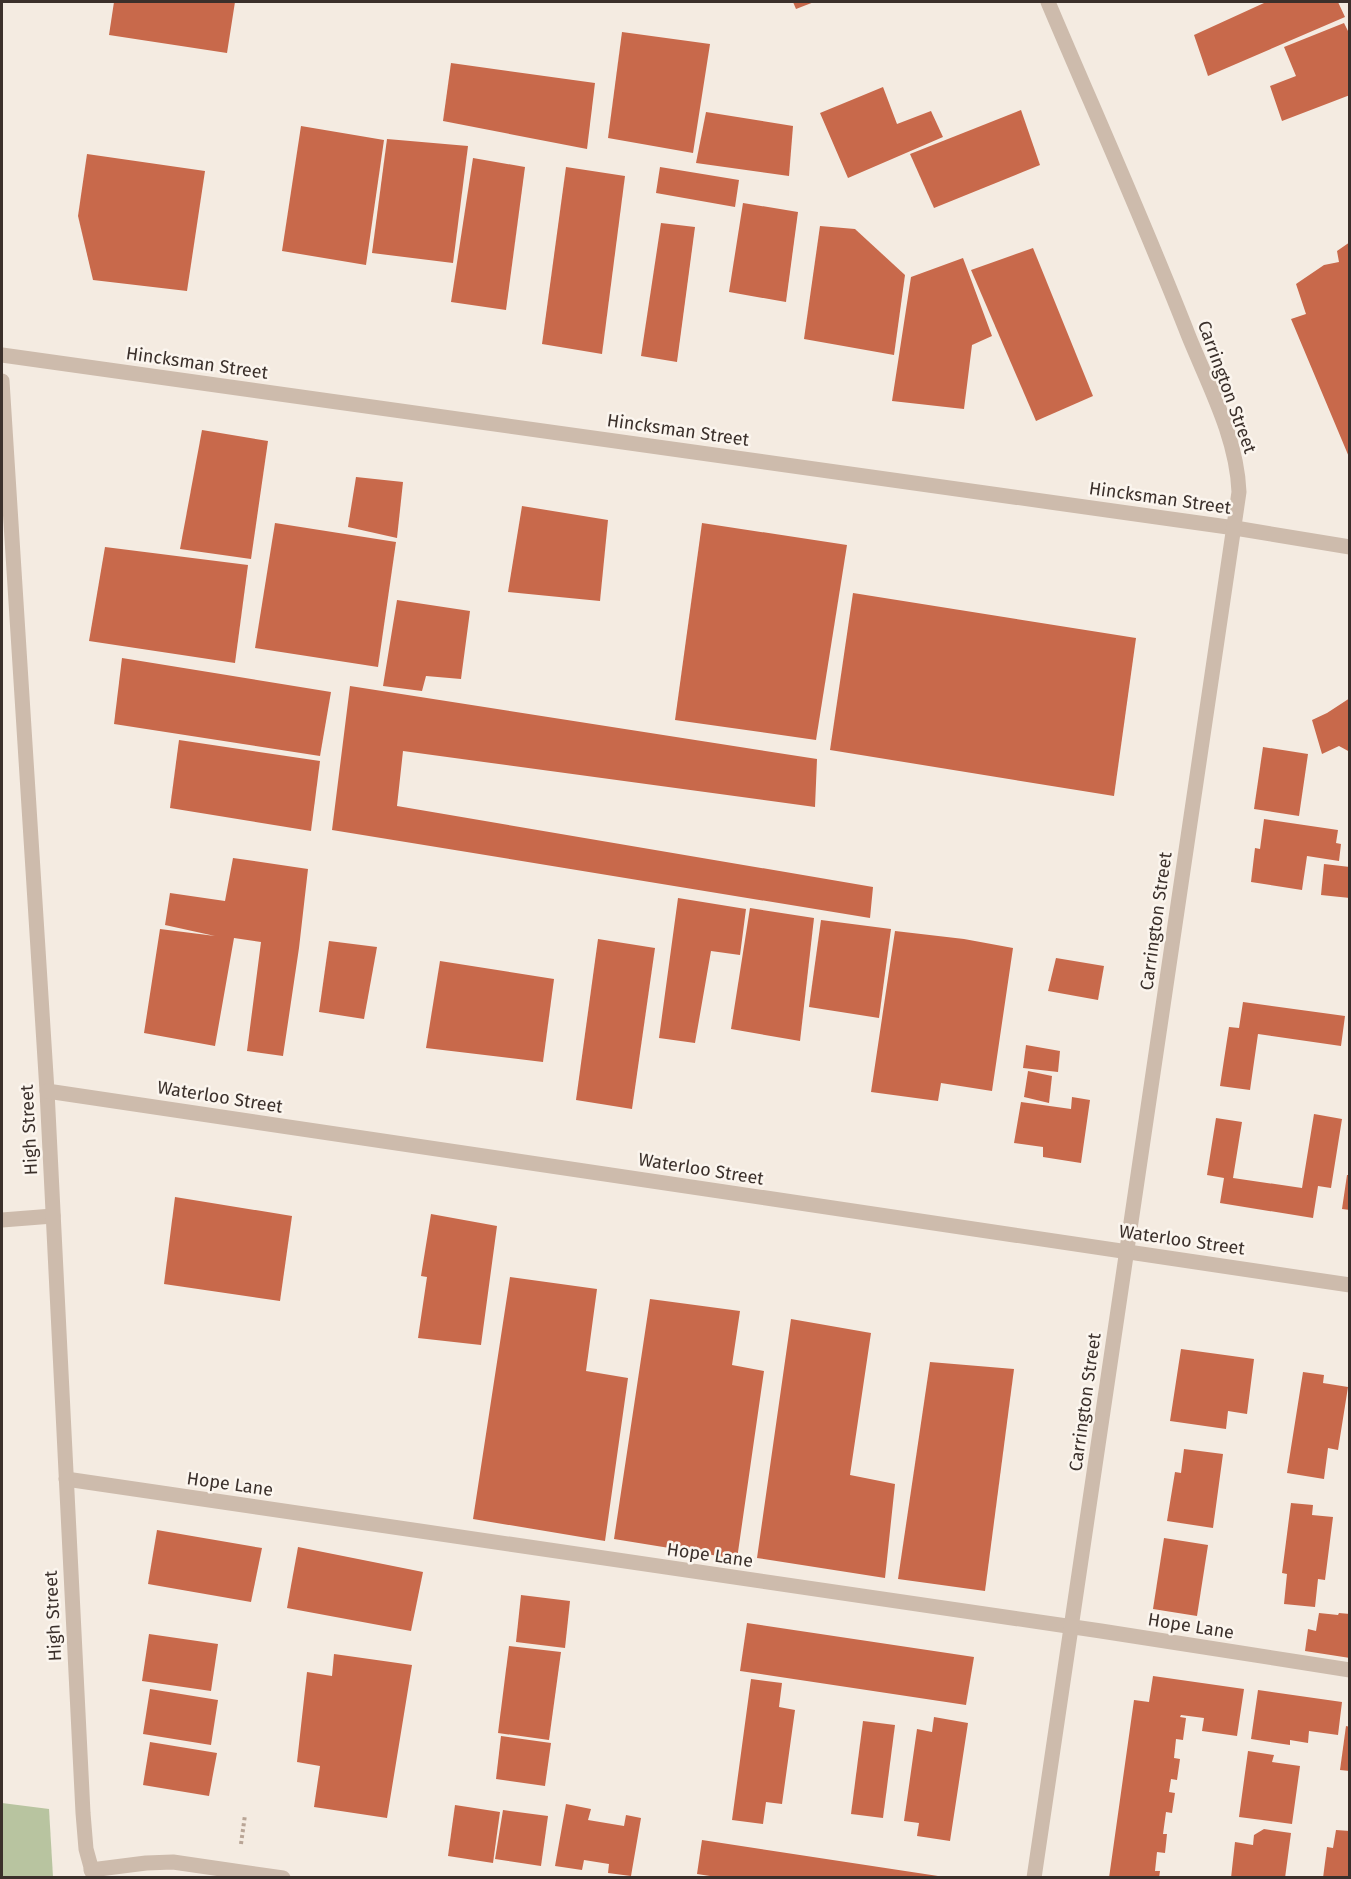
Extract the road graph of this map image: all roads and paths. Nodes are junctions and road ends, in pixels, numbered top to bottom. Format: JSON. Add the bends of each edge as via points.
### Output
{"nodes":[{"id":1,"x":1048,"y":2,"type":"edge"},
{"id":2,"x":2,"y":355,"type":"edge"},
{"id":3,"x":2,"y":381,"type":"edge"},
{"id":4,"x":1235,"y":528,"type":"junction"},
{"id":5,"x":1350,"y":547,"type":"edge"},
{"id":6,"x":47,"y":1091,"type":"junction"},
{"id":7,"x":53,"y":1216,"type":"junction"},
{"id":8,"x":2,"y":1220,"type":"edge"},
{"id":9,"x":1126,"y":1252,"type":"junction"},
{"id":10,"x":1350,"y":1285,"type":"edge"},
{"id":11,"x":66,"y":1479,"type":"junction"},
{"id":12,"x":1071,"y":1627,"type":"junction"},
{"id":13,"x":1350,"y":1670,"type":"edge"},
{"id":14,"x":245,"y":1815,"type":"dead end"},
{"id":15,"x":241,"y":1844,"type":"dead end"},
{"id":16,"x":93,"y":1874,"type":"edge"},
{"id":17,"x":283,"y":1878,"type":"edge"},
{"id":18,"x":1034,"y":1878,"type":"edge"}],
"edges":[{"from":1,"to":4,"type":"street","name":"Carrington Street","via":[[1227,432],[1238,478]]},
{"from":2,"to":4,"type":"street","name":"Hincksman Street"},
{"from":3,"to":6,"type":"street","name":"High Street"},
{"from":4,"to":5,"type":"street","name":"Hincksman Street"},
{"from":4,"to":9,"type":"street","name":"Carrington Street"},
{"from":6,"to":7,"type":"street","name":"High Street"},
{"from":6,"to":9,"type":"street","name":"Waterloo Street"},
{"from":7,"to":8,"type":"street"},
{"from":7,"to":11,"type":"street","name":"High Street"},
{"from":9,"to":10,"type":"street","name":"Waterloo Street"},
{"from":9,"to":12,"type":"street","name":"Carrington Street"},
{"from":11,"to":12,"type":"street","name":"Hope Lane"},
{"from":11,"to":16,"type":"street","name":"High Street","via":[[83,1813],[86,1850]]},
{"from":12,"to":13,"type":"street","name":"Hope Lane"},
{"from":12,"to":18,"type":"street","name":"Carrington Street"},
{"from":14,"to":15,"type":"path"},
{"from":16,"to":17,"type":"street","via":[[146,1863],[173,1862]]}]}
